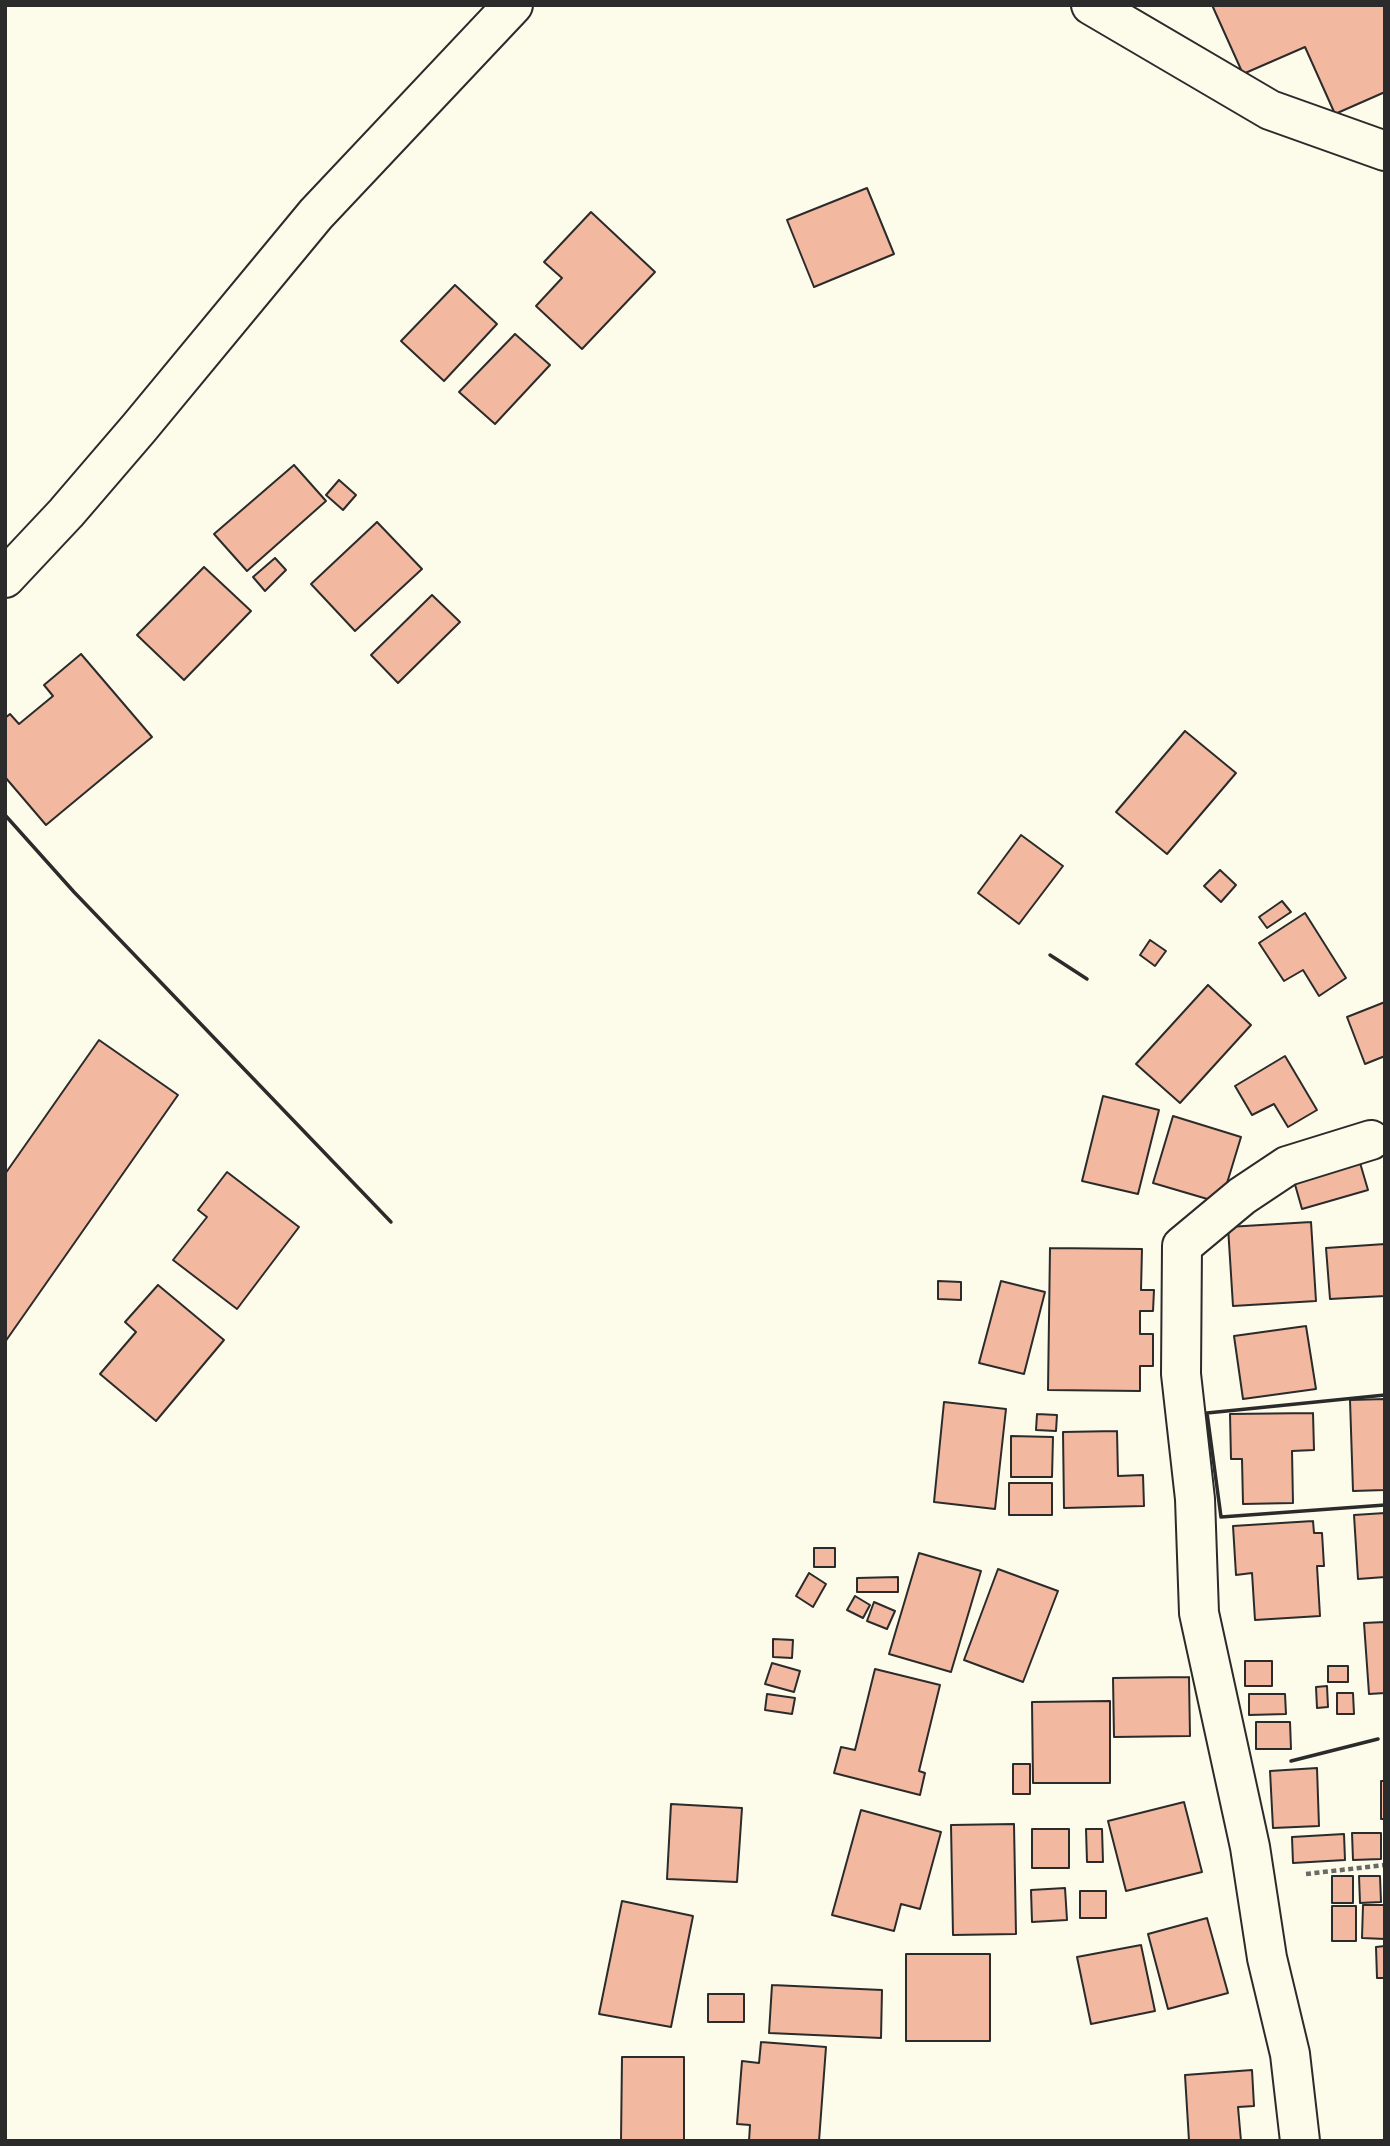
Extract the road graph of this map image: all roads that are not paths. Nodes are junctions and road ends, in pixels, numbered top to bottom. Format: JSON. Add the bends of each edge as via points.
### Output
{"nodes":[{"id":1,"x":513,"y":5,"type":"edge"},
{"id":2,"x":1091,"y":5,"type":"edge"},
{"id":3,"x":1385,"y":151,"type":"edge"},
{"id":4,"x":5,"y":579,"type":"edge"},
{"id":5,"x":1371,"y":1140,"type":"dead end"},
{"id":6,"x":1300,"y":2141,"type":"edge"}],
"edges":[{"from":1,"to":4,"type":"street","via":[[316,214],[139,428]]},
{"from":2,"to":3,"type":"street","via":[[1270,110]]},
{"from":5,"to":6,"type":"street","via":[[1287,1166],[1182,1246],[1181,1374],[1195,1499],[1199,1613],[1251,1847],[1267,1958],[1290,2054]]}]}
